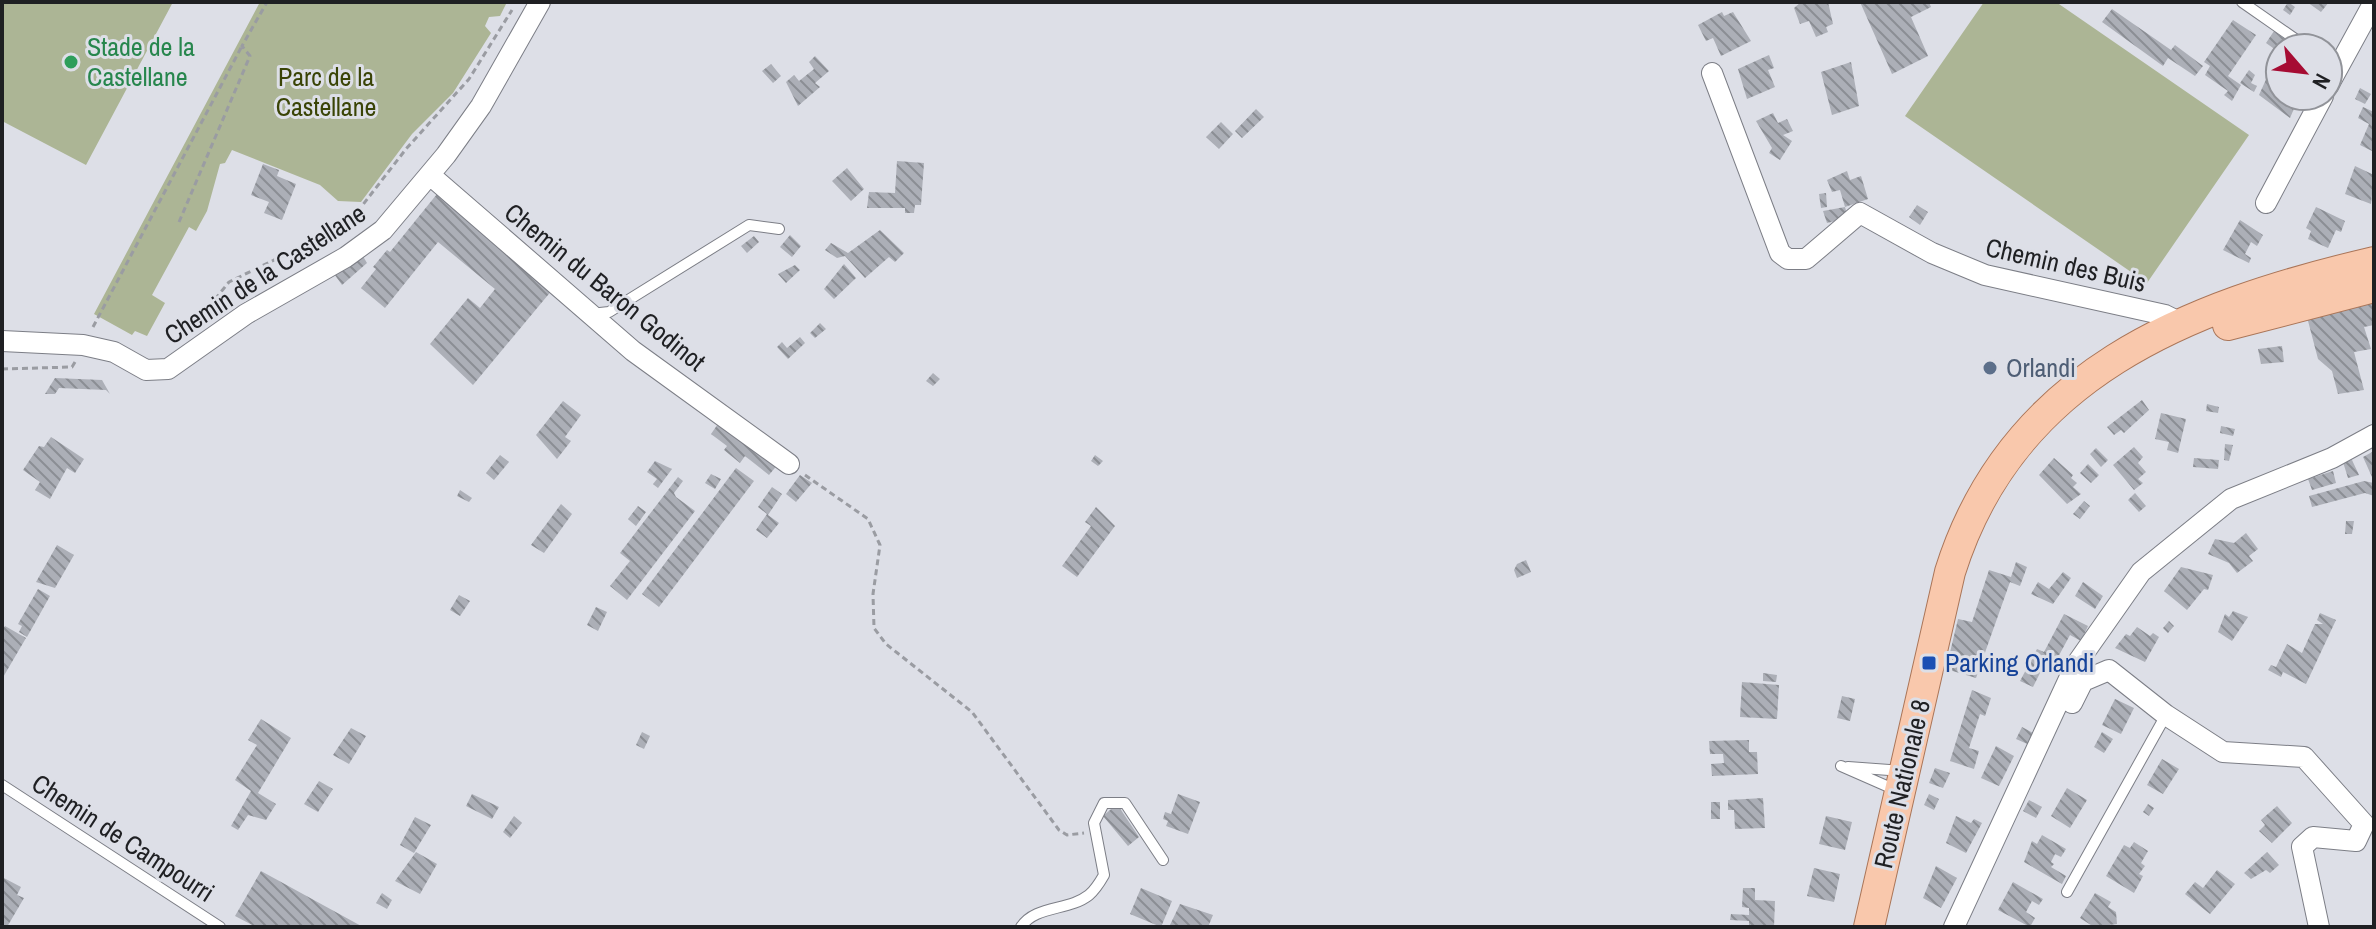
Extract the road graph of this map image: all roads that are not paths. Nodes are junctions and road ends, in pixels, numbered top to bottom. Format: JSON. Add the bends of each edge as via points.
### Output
{"nodes":[{"id":1,"x":540,"y":2,"type":"edge"},
{"id":2,"x":2242,"y":2,"type":"edge"},
{"id":3,"x":2374,"y":2,"type":"edge"},
{"id":4,"x":2285,"y":32,"type":"edge"},
{"id":5,"x":2344,"y":51,"type":"edge"},
{"id":6,"x":1712,"y":73,"type":"dead end"},
{"id":7,"x":2314,"y":112,"type":"edge"},
{"id":8,"x":430,"y":175,"type":"junction"},
{"id":9,"x":2266,"y":203,"type":"dead end"},
{"id":10,"x":779,"y":229,"type":"dead end"},
{"id":11,"x":2374,"y":262,"type":"edge"},
{"id":12,"x":2374,"y":287,"type":"edge"},
{"id":13,"x":591,"y":314,"type":"junction"},
{"id":14,"x":2179,"y":322,"type":"junction"},
{"id":15,"x":2,"y":341,"type":"edge"},
{"id":16,"x":2148,"y":343,"type":"junction"},
{"id":17,"x":2374,"y":435,"type":"edge"},
{"id":18,"x":789,"y":464,"type":"road end"},
{"id":19,"x":2166,"y":715,"type":"junction"},
{"id":20,"x":1903,"y":782,"type":"junction"},
{"id":21,"x":2,"y":785,"type":"edge"},
{"id":22,"x":2014,"y":798,"type":"junction"},
{"id":23,"x":1163,"y":860,"type":"dead end"},
{"id":24,"x":2067,"y":892,"type":"dead end"},
{"id":25,"x":220,"y":927,"type":"edge"},
{"id":26,"x":1021,"y":927,"type":"edge"},
{"id":27,"x":1869,"y":927,"type":"edge"},
{"id":28,"x":1954,"y":927,"type":"edge"},
{"id":29,"x":2319,"y":927,"type":"edge"}],
"edges":[{"from":1,"to":8,"type":"street","name":"Chemin de la Castellane","via":[[481,106]]},
{"from":2,"to":4,"type":"lane"},
{"from":3,"to":5,"type":"street"},
{"from":6,"to":14,"type":"street","name":"Chemin des Buis","via":[[1780,253],[1788,259],[1806,259],[1860,213],[1985,275]]},
{"from":7,"to":9,"type":"street"},
{"from":8,"to":13,"type":"street","name":"Chemin du Baron Godinot"},
{"from":8,"to":15,"type":"street","name":"Chemin de la Castellane","via":[[383,230],[168,369],[146,370],[114,352],[83,345]]},
{"from":10,"to":13,"type":"lane","via":[[749,225],[609,312]]},
{"from":11,"to":14,"type":"main road","name":"Route Nationale 8"},
{"from":12,"to":16,"type":"main road","name":"Route Nationale 8"},
{"from":13,"to":18,"type":"street","name":"Chemin du Baron Godinot","via":[[633,351]]},
{"from":14,"to":16,"type":"main road","name":"Route Nationale 8"},
{"from":16,"to":20,"type":"main road","name":"Route Nationale 8","via":[[2058,398],[1986,484],[1950,572]]},
{"from":17,"to":22,"type":"street","via":[[2231,499],[2141,572],[2075,666]]},
{"from":19,"to":22,"type":"street","via":[[2109,670],[2083,681],[2043,764]]},
{"from":19,"to":24,"type":"lane"},
{"from":19,"to":29,"type":"street","via":[[2223,752],[2304,757],[2364,824],[2356,841],[2313,837],[2302,847]]},
{"from":20,"to":20,"type":"lane","via":[[1841,766],[1882,787]]},
{"from":20,"to":27,"type":"main road","name":"Route Nationale 8"},
{"from":21,"to":25,"type":"lane","name":"Chemin de Campourri"},
{"from":22,"to":28,"type":"street"},
{"from":23,"to":26,"type":"lane","via":[[1125,803],[1104,803],[1094,823],[1104,875],[1095,889],[1074,903],[1033,915]]}]}
